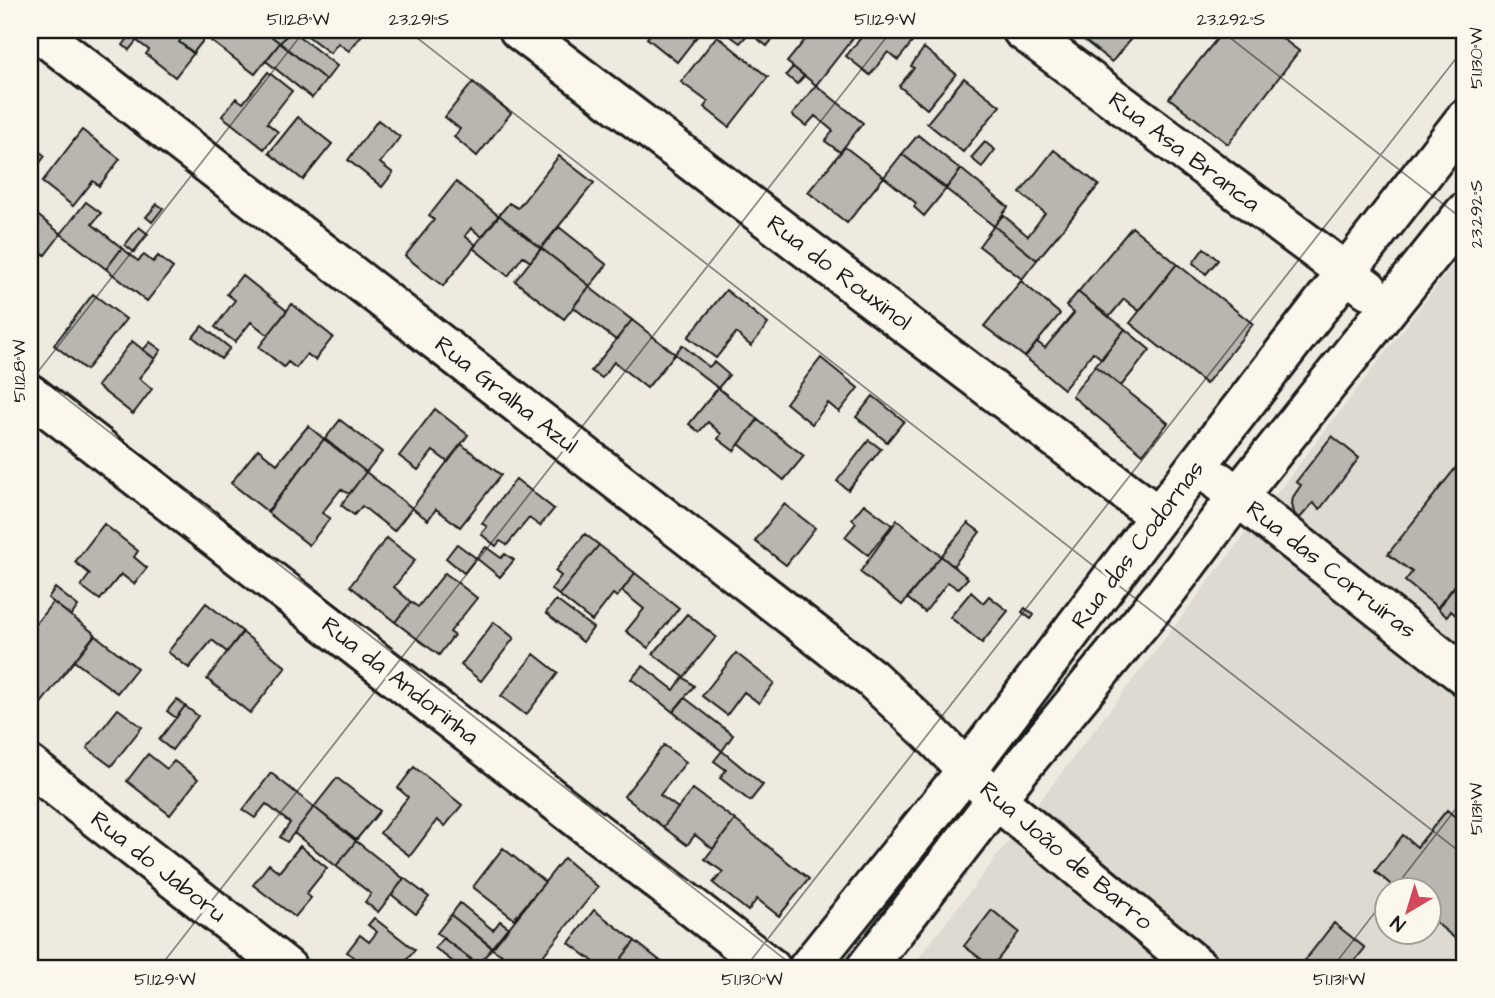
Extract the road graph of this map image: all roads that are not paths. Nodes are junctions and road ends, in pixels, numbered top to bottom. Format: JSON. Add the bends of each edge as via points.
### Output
{"nodes":[{"id":1,"x":36,"y":30,"type":"edge"},
{"id":2,"x":519,"y":30,"type":"edge"},
{"id":3,"x":1022,"y":30,"type":"edge"},
{"id":4,"x":1460,"y":139,"type":"edge"},
{"id":5,"x":1465,"y":212,"type":"edge"},
{"id":6,"x":1347,"y":273,"type":"junction"},
{"id":7,"x":1389,"y":305,"type":"junction"},
{"id":8,"x":30,"y":394,"type":"edge"},
{"id":9,"x":1198,"y":464,"type":"junction"},
{"id":10,"x":1238,"y":496,"type":"junction"},
{"id":11,"x":1158,"y":516,"type":"junction"},
{"id":12,"x":1124,"y":564,"type":"junction"},
{"id":13,"x":1165,"y":593,"type":"junction"},
{"id":14,"x":1465,"y":676,"type":"edge"},
{"id":15,"x":30,"y":766,"type":"edge"},
{"id":16,"x":966,"y":771,"type":"junction"},
{"id":17,"x":996,"y":800,"type":"junction"},
{"id":18,"x":287,"y":968,"type":"edge"},
{"id":19,"x":771,"y":968,"type":"edge"},
{"id":20,"x":808,"y":968,"type":"edge"},
{"id":21,"x":866,"y":968,"type":"edge"},
{"id":22,"x":1199,"y":968,"type":"edge"}],
"edges":[{"from":1,"to":16,"type":"street","name":"Rua Gralha Azul","via":[[871,678]]},
{"from":2,"to":11,"type":"street","name":"Rua do Rouxinol"},
{"from":3,"to":6,"type":"street","name":"Rua Asa Branca"},
{"from":4,"to":6,"type":"street","name":"Rua das Codornas"},
{"from":5,"to":7,"type":"street","name":"Rua das Codornas"},
{"from":6,"to":7,"type":"street","name":"Rua Asa Branca"},
{"from":6,"to":9,"type":"street","name":"Rua das Codornas"},
{"from":7,"to":10,"type":"street","name":"Rua das Codornas"},
{"from":8,"to":19,"type":"street","name":"Rua da Andorinha"},
{"from":9,"to":10,"type":"street","name":"Rua das Corruíras"},
{"from":9,"to":11,"type":"street","name":"Rua das Codornas"},
{"from":10,"to":13,"type":"street","name":"Rua das Codornas"},
{"from":10,"to":14,"type":"street","name":"Rua das Corruíras"},
{"from":11,"to":12,"type":"street","name":"Rua das Codornas"},
{"from":12,"to":13,"type":"street"},
{"from":12,"to":16,"type":"street","name":"Rua das Codornas"},
{"from":13,"to":17,"type":"street","name":"Rua das Codornas"},
{"from":15,"to":18,"type":"street","name":"Rua do Jaboru"},
{"from":16,"to":17,"type":"street","name":"Rua João de Barro"},
{"from":16,"to":20,"type":"street","name":"Rua das Codornas"},
{"from":17,"to":21,"type":"street","name":"Rua das Codornas"},
{"from":17,"to":22,"type":"street","name":"Rua João de Barro"}]}
